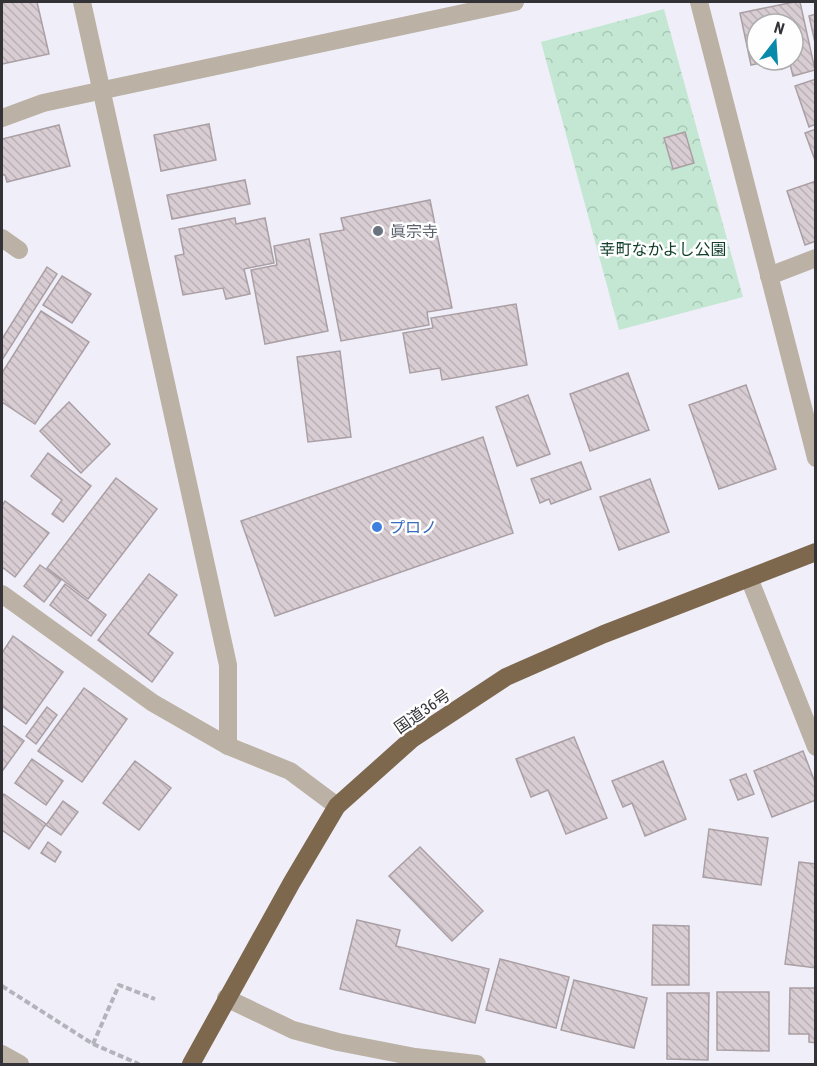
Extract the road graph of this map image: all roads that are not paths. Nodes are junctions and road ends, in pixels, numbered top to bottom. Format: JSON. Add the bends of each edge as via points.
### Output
{"nodes":[{"id":1,"x":82,"y":2,"type":"edge"},
{"id":2,"x":515,"y":2,"type":"edge"},
{"id":3,"x":699,"y":2,"type":"edge"},
{"id":4,"x":101,"y":90,"type":"junction"},
{"id":5,"x":2,"y":118,"type":"edge"},
{"id":6,"x":2,"y":238,"type":"edge"},
{"id":7,"x":19,"y":250,"type":"dead end"},
{"id":8,"x":816,"y":258,"type":"edge"},
{"id":9,"x":769,"y":276,"type":"junction"},
{"id":10,"x":816,"y":458,"type":"edge"},
{"id":11,"x":816,"y":552,"type":"edge"},
{"id":12,"x":749,"y":578,"type":"junction"},
{"id":13,"x":2,"y":594,"type":"edge"},
{"id":14,"x":228,"y":746,"type":"junction"},
{"id":15,"x":816,"y":747,"type":"edge"},
{"id":16,"x":338,"y":806,"type":"junction"},
{"id":17,"x":226,"y":998,"type":"junction"},
{"id":18,"x":2,"y":1054,"type":"edge"},
{"id":19,"x":20,"y":1065,"type":"edge"},
{"id":20,"x":191,"y":1065,"type":"edge"},
{"id":21,"x":477,"y":1065,"type":"edge"}],
"edges":[{"from":1,"to":4,"type":"street"},
{"from":2,"to":4,"type":"street"},
{"from":3,"to":9,"type":"street"},
{"from":4,"to":5,"type":"street","via":[[43,103]]},
{"from":4,"to":14,"type":"street","via":[[228,665]]},
{"from":6,"to":7,"type":"street"},
{"from":8,"to":9,"type":"street"},
{"from":9,"to":10,"type":"street"},
{"from":11,"to":12,"type":"highway","name":"国道36号"},
{"from":12,"to":15,"type":"street"},
{"from":12,"to":16,"type":"highway","name":"国道36号","via":[[506,677],[412,739]]},
{"from":13,"to":14,"type":"street","via":[[153,703]]},
{"from":14,"to":16,"type":"street","via":[[290,771]]},
{"from":16,"to":17,"type":"highway","name":"国道36号"},
{"from":17,"to":20,"type":"highway","name":"国道36号"},
{"from":17,"to":21,"type":"street","via":[[293,1029],[338,1042]]},
{"from":18,"to":19,"type":"street"}]}
